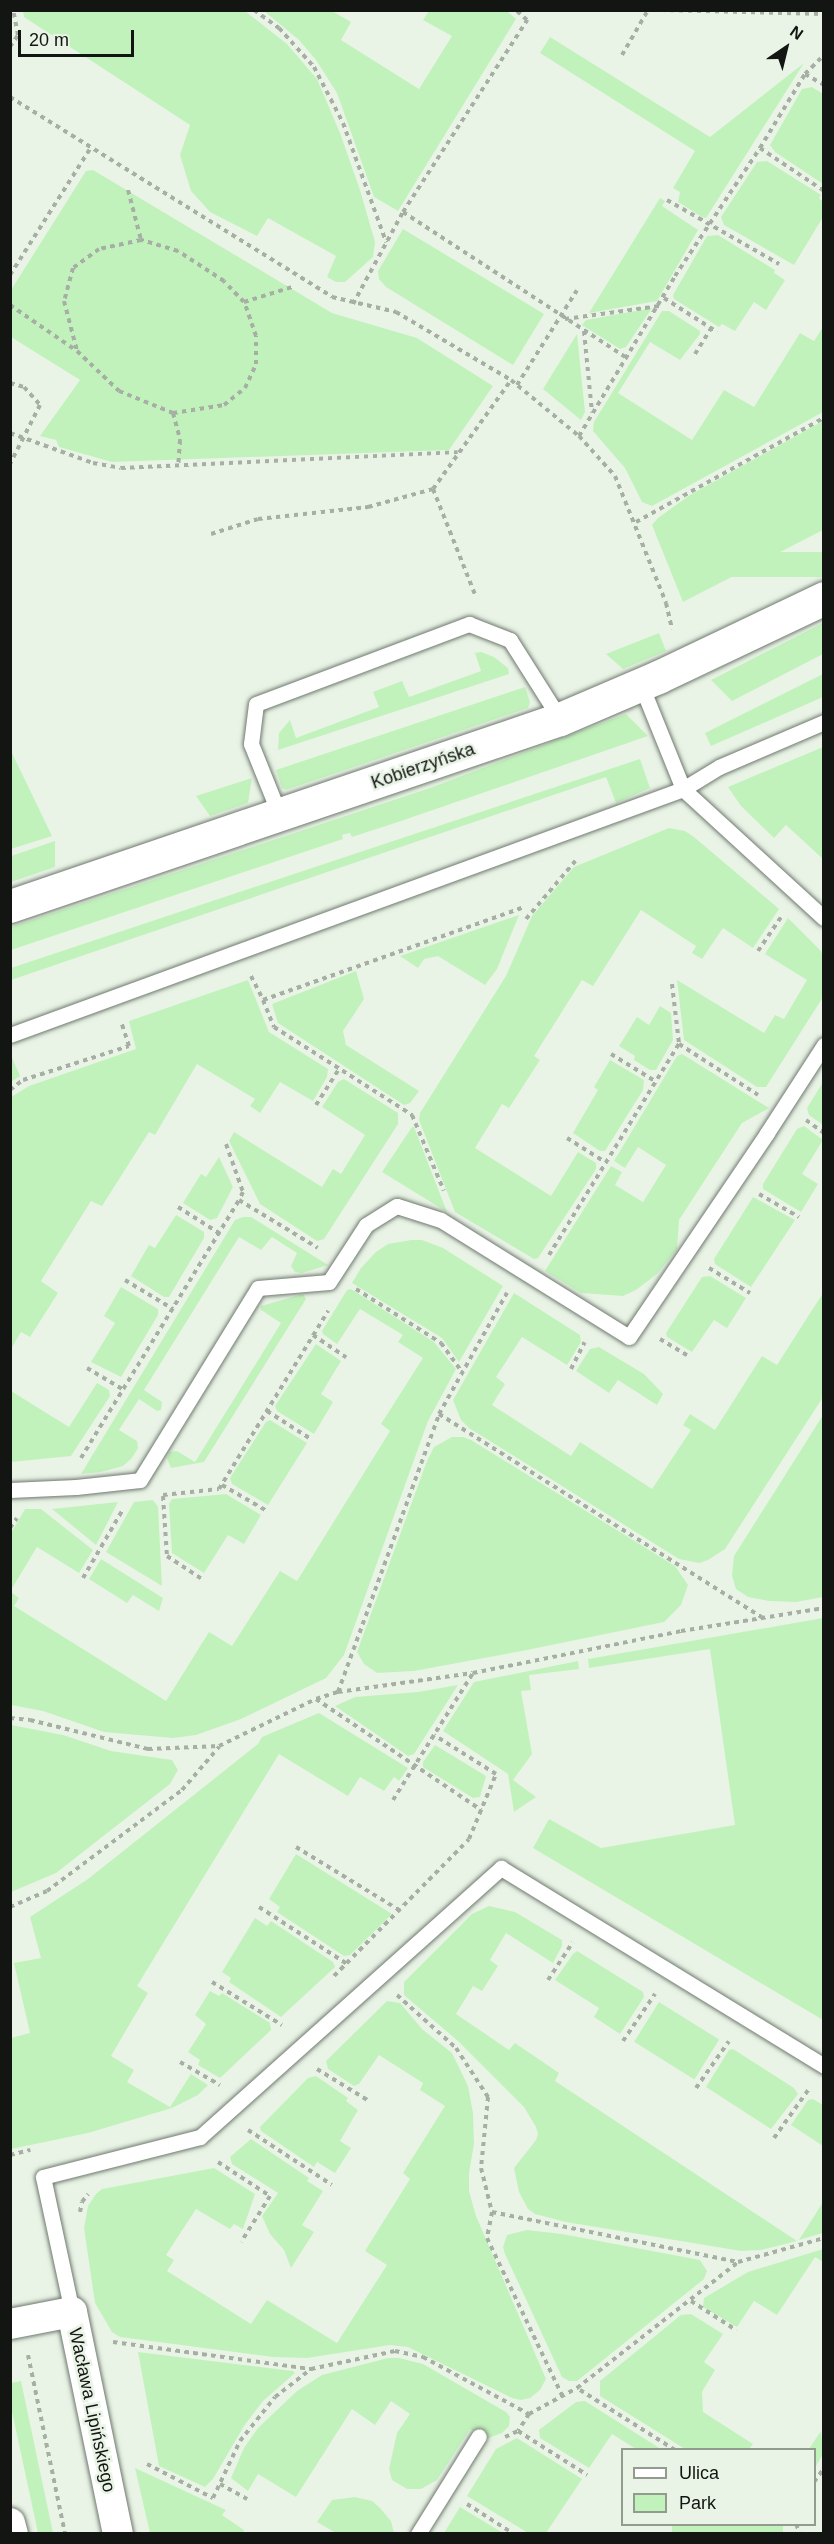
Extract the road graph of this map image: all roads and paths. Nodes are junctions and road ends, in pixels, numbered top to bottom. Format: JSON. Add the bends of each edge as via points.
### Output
{"nodes":[{"id":1,"x":14,"y":10,"type":"edge"},
{"id":2,"x":254,"y":10,"type":"edge"},
{"id":3,"x":516,"y":10,"type":"edge"},
{"id":4,"x":648,"y":10,"type":"edge"},
{"id":5,"x":661,"y":10,"type":"edge"},
{"id":6,"x":824,"y":14,"type":"edge"},
{"id":7,"x":10,"y":47,"type":"edge"},
{"id":8,"x":622,"y":55,"type":"dead end"},
{"id":9,"x":824,"y":55,"type":"edge"},
{"id":10,"x":805,"y":74,"type":"junction"},
{"id":11,"x":824,"y":85,"type":"edge"},
{"id":12,"x":10,"y":97,"type":"edge"},
{"id":13,"x":760,"y":148,"type":"junction"},
{"id":14,"x":90,"y":149,"type":"junction"},
{"id":15,"x":128,"y":190,"type":"dead end"},
{"id":16,"x":824,"y":191,"type":"edge"},
{"id":17,"x":668,"y":200,"type":"dead end"},
{"id":18,"x":403,"y":212,"type":"junction"},
{"id":19,"x":709,"y":226,"type":"junction"},
{"id":20,"x":141,"y":240,"type":"junction"},
{"id":21,"x":387,"y":243,"type":"junction"},
{"id":22,"x":778,"y":264,"type":"dead end"},
{"id":23,"x":10,"y":275,"type":"edge"},
{"id":24,"x":292,"y":287,"type":"dead end"},
{"id":25,"x":577,"y":290,"type":"dead end"},
{"id":26,"x":664,"y":298,"type":"junction"},
{"id":27,"x":244,"y":302,"type":"junction"},
{"id":28,"x":353,"y":304,"type":"junction"},
{"id":29,"x":10,"y":305,"type":"edge"},
{"id":30,"x":660,"y":306,"type":"junction"},
{"id":31,"x":560,"y":316,"type":"junction"},
{"id":32,"x":565,"y":320,"type":"junction"},
{"id":33,"x":711,"y":328,"type":"junction"},
{"id":34,"x":584,"y":331,"type":"junction"},
{"id":35,"x":717,"y":332,"type":"dead end"},
{"id":36,"x":77,"y":351,"type":"junction"},
{"id":37,"x":695,"y":354,"type":"dead end"},
{"id":38,"x":627,"y":358,"type":"junction"},
{"id":39,"x":511,"y":380,"type":"junction"},
{"id":40,"x":10,"y":383,"type":"edge"},
{"id":41,"x":517,"y":385,"type":"junction"},
{"id":42,"x":173,"y":413,"type":"junction"},
{"id":43,"x":592,"y":414,"type":"junction"},
{"id":44,"x":824,"y":418,"type":"edge"},
{"id":45,"x":10,"y":433,"type":"edge"},
{"id":46,"x":579,"y":436,"type":"junction"},
{"id":47,"x":24,"y":440,"type":"junction"},
{"id":48,"x":458,"y":452,"type":"junction"},
{"id":49,"x":10,"y":464,"type":"edge"},
{"id":50,"x":178,"y":466,"type":"junction"},
{"id":51,"x":433,"y":489,"type":"junction"},
{"id":52,"x":636,"y":522,"type":"junction"},
{"id":53,"x":211,"y":534,"type":"dead end"},
{"id":54,"x":824,"y":598,"type":"edge"},
{"id":55,"x":479,"y":605,"type":"dead end"},
{"id":56,"x":668,"y":617,"type":"dead end"},
{"id":57,"x":641,"y":684,"type":"junction"},
{"id":58,"x":560,"y":719,"type":"junction"},
{"id":59,"x":824,"y":722,"type":"edge"},
{"id":60,"x":684,"y":789,"type":"junction"},
{"id":61,"x":280,"y":816,"type":"junction"},
{"id":62,"x":579,"y":857,"type":"dead end"},
{"id":63,"x":10,"y":906,"type":"edge"},
{"id":64,"x":522,"y":908,"type":"dead end"},
{"id":65,"x":786,"y":909,"type":"dead end"},
{"id":66,"x":824,"y":918,"type":"edge"},
{"id":67,"x":526,"y":920,"type":"dead end"},
{"id":68,"x":758,"y":951,"type":"dead end"},
{"id":69,"x":250,"y":973,"type":"dead end"},
{"id":70,"x":672,"y":984,"type":"dead end"},
{"id":71,"x":263,"y":1000,"type":"junction"},
{"id":72,"x":120,"y":1019,"type":"dead end"},
{"id":73,"x":10,"y":1035,"type":"edge"},
{"id":74,"x":678,"y":1044,"type":"junction"},
{"id":75,"x":824,"y":1045,"type":"edge"},
{"id":76,"x":611,"y":1054,"type":"dead end"},
{"id":77,"x":339,"y":1069,"type":"junction"},
{"id":78,"x":655,"y":1081,"type":"junction"},
{"id":79,"x":10,"y":1090,"type":"edge"},
{"id":80,"x":768,"y":1100,"type":"dead end"},
{"id":81,"x":316,"y":1106,"type":"dead end"},
{"id":82,"x":798,"y":1115,"type":"dead end"},
{"id":83,"x":824,"y":1133,"type":"edge"},
{"id":84,"x":567,"y":1138,"type":"dead end"},
{"id":85,"x":226,"y":1144,"type":"dead end"},
{"id":86,"x":606,"y":1162,"type":"junction"},
{"id":87,"x":750,"y":1189,"type":"dead end"},
{"id":88,"x":239,"y":1200,"type":"junction"},
{"id":89,"x":447,"y":1201,"type":"dead end"},
{"id":90,"x":178,"y":1207,"type":"dead end"},
{"id":91,"x":799,"y":1217,"type":"dead end"},
{"id":92,"x":219,"y":1233,"type":"junction"},
{"id":93,"x":326,"y":1253,"type":"dead end"},
{"id":94,"x":548,"y":1257,"type":"dead end"},
{"id":95,"x":703,"y":1264,"type":"dead end"},
{"id":96,"x":125,"y":1280,"type":"dead end"},
{"id":97,"x":511,"y":1285,"type":"dead end"},
{"id":98,"x":355,"y":1288,"type":"dead end"},
{"id":99,"x":750,"y":1293,"type":"dead end"},
{"id":100,"x":329,"y":1308,"type":"dead end"},
{"id":101,"x":173,"y":1309,"type":"junction"},
{"id":102,"x":662,"y":1328,"type":"dead end"},
{"id":103,"x":590,"y":1334,"type":"dead end"},
{"id":104,"x":313,"y":1335,"type":"junction"},
{"id":105,"x":346,"y":1357,"type":"dead end"},
{"id":106,"x":690,"y":1357,"type":"dead end"},
{"id":107,"x":87,"y":1368,"type":"dead end"},
{"id":108,"x":571,"y":1369,"type":"dead end"},
{"id":109,"x":462,"y":1372,"type":"junction"},
{"id":110,"x":124,"y":1390,"type":"junction"},
{"id":111,"x":267,"y":1411,"type":"junction"},
{"id":112,"x":439,"y":1414,"type":"junction"},
{"id":113,"x":311,"y":1439,"type":"dead end"},
{"id":114,"x":76,"y":1466,"type":"dead end"},
{"id":115,"x":222,"y":1485,"type":"junction"},
{"id":116,"x":10,"y":1490,"type":"edge"},
{"id":117,"x":163,"y":1495,"type":"junction"},
{"id":118,"x":152,"y":1496,"type":"dead end"},
{"id":119,"x":124,"y":1507,"type":"dead end"},
{"id":120,"x":267,"y":1511,"type":"dead end"},
{"id":121,"x":83,"y":1578,"type":"dead end"},
{"id":122,"x":202,"y":1579,"type":"dead end"},
{"id":123,"x":824,"y":1608,"type":"edge"},
{"id":124,"x":763,"y":1618,"type":"junction"},
{"id":125,"x":473,"y":1673,"type":"junction"},
{"id":126,"x":338,"y":1692,"type":"junction"},
{"id":127,"x":316,"y":1700,"type":"junction"},
{"id":128,"x":10,"y":1718,"type":"edge"},
{"id":129,"x":434,"y":1735,"type":"junction"},
{"id":130,"x":219,"y":1746,"type":"junction"},
{"id":131,"x":413,"y":1767,"type":"junction"},
{"id":132,"x":393,"y":1800,"type":"dead end"},
{"id":133,"x":481,"y":1810,"type":"junction"},
{"id":134,"x":296,"y":1847,"type":"dead end"},
{"id":135,"x":10,"y":1907,"type":"edge"},
{"id":136,"x":259,"y":1907,"type":"dead end"},
{"id":137,"x":401,"y":1911,"type":"junction"},
{"id":138,"x":563,"y":1936,"type":"dead end"},
{"id":139,"x":573,"y":1942,"type":"junction"},
{"id":140,"x":582,"y":1948,"type":"dead end"},
{"id":141,"x":347,"y":1964,"type":"junction"},
{"id":142,"x":331,"y":1979,"type":"dead end"},
{"id":143,"x":548,"y":1980,"type":"dead end"},
{"id":144,"x":212,"y":1982,"type":"dead end"},
{"id":145,"x":646,"y":1988,"type":"dead end"},
{"id":146,"x":390,"y":1989,"type":"dead end"},
{"id":147,"x":656,"y":1993,"type":"junction"},
{"id":148,"x":665,"y":1999,"type":"dead end"},
{"id":149,"x":291,"y":2017,"type":"dead end"},
{"id":150,"x":282,"y":2025,"type":"junction"},
{"id":151,"x":275,"y":2032,"type":"dead end"},
{"id":152,"x":721,"y":2034,"type":"dead end"},
{"id":153,"x":730,"y":2040,"type":"junction"},
{"id":154,"x":623,"y":2041,"type":"dead end"},
{"id":155,"x":740,"y":2046,"type":"dead end"},
{"id":156,"x":180,"y":2062,"type":"dead end"},
{"id":157,"x":311,"y":2066,"type":"dead end"},
{"id":158,"x":824,"y":2066,"type":"edge"},
{"id":159,"x":228,"y":2077,"type":"dead end"},
{"id":160,"x":799,"y":2082,"type":"dead end"},
{"id":161,"x":221,"y":2085,"type":"junction"},
{"id":162,"x":696,"y":2088,"type":"dead end"},
{"id":163,"x":809,"y":2088,"type":"junction"},
{"id":164,"x":212,"y":2092,"type":"dead end"},
{"id":165,"x":816,"y":2093,"type":"dead end"},
{"id":166,"x":369,"y":2101,"type":"dead end"},
{"id":167,"x":247,"y":2130,"type":"dead end"},
{"id":168,"x":774,"y":2138,"type":"dead end"},
{"id":169,"x":34,"y":2150,"type":"dead end"},
{"id":170,"x":10,"y":2155,"type":"edge"},
{"id":171,"x":218,"y":2162,"type":"dead end"},
{"id":172,"x":332,"y":2185,"type":"dead end"},
{"id":173,"x":492,"y":2212,"type":"junction"},
{"id":174,"x":824,"y":2238,"type":"edge"},
{"id":175,"x":241,"y":2242,"type":"dead end"},
{"id":176,"x":738,"y":2262,"type":"junction"},
{"id":177,"x":691,"y":2301,"type":"junction"},
{"id":178,"x":72,"y":2312,"type":"junction"},
{"id":179,"x":736,"y":2330,"type":"dead end"},
{"id":180,"x":18,"y":2334,"type":"edge"},
{"id":181,"x":127,"y":2344,"type":"dead end"},
{"id":182,"x":311,"y":2369,"type":"junction"},
{"id":183,"x":577,"y":2388,"type":"junction"},
{"id":184,"x":563,"y":2397,"type":"junction"},
{"id":185,"x":529,"y":2414,"type":"junction"},
{"id":186,"x":479,"y":2436,"type":"dead end"},
{"id":187,"x":672,"y":2448,"type":"edge"},
{"id":188,"x":147,"y":2464,"type":"dead end"},
{"id":189,"x":587,"y":2475,"type":"dead end"},
{"id":190,"x":220,"y":2484,"type":"junction"},
{"id":191,"x":247,"y":2499,"type":"dead end"},
{"id":192,"x":459,"y":2499,"type":"dead end"},
{"id":193,"x":10,"y":2523,"type":"edge"},
{"id":194,"x":13,"y":2534,"type":"edge"},
{"id":195,"x":65,"y":2534,"type":"edge"},
{"id":196,"x":118,"y":2534,"type":"edge"},
{"id":197,"x":418,"y":2534,"type":"edge"},
{"id":198,"x":514,"y":2534,"type":"edge"}],
"edges":[{"from":1,"to":7,"type":"path","via":[[18,35]]},
{"from":2,"to":21,"type":"path","via":[[279,28],[314,67],[343,123]]},
{"from":3,"to":18,"type":"path","via":[[526,20]]},
{"from":4,"to":8,"type":"path"},
{"from":5,"to":6,"type":"path"},
{"from":9,"to":10,"type":"path"},
{"from":10,"to":11,"type":"path"},
{"from":10,"to":13,"type":"path"},
{"from":12,"to":14,"type":"path"},
{"from":13,"to":16,"type":"path"},
{"from":13,"to":19,"type":"path"},
{"from":14,"to":23,"type":"path"},
{"from":14,"to":28,"type":"path","via":[[332,297]]},
{"from":15,"to":20,"type":"path"},
{"from":17,"to":19,"type":"path"},
{"from":18,"to":21,"type":"path"},
{"from":18,"to":31,"type":"path"},
{"from":19,"to":22,"type":"path"},
{"from":19,"to":26,"type":"path"},
{"from":20,"to":27,"type":"path","via":[[178,250],[224,281]]},
{"from":20,"to":36,"type":"path","via":[[99,249],[74,268],[64,301]]},
{"from":21,"to":28,"type":"path"},
{"from":24,"to":27,"type":"path"},
{"from":25,"to":31,"type":"path"},
{"from":26,"to":30,"type":"path"},
{"from":26,"to":33,"type":"path"},
{"from":27,"to":42,"type":"path","via":[[256,336],[256,364],[245,388],[224,405]]},
{"from":28,"to":39,"type":"path","via":[[396,312]]},
{"from":29,"to":36,"type":"path"},
{"from":30,"to":32,"type":"path"},
{"from":30,"to":38,"type":"path"},
{"from":31,"to":32,"type":"path"},
{"from":31,"to":41,"type":"path"},
{"from":32,"to":34,"type":"path"},
{"from":33,"to":35,"type":"path"},
{"from":33,"to":37,"type":"path"},
{"from":34,"to":38,"type":"path"},
{"from":34,"to":43,"type":"path"},
{"from":36,"to":42,"type":"path","via":[[119,391]]},
{"from":38,"to":43,"type":"path"},
{"from":39,"to":41,"type":"path"},
{"from":39,"to":48,"type":"path"},
{"from":40,"to":47,"type":"path","via":[[24,387],[40,405]]},
{"from":41,"to":46,"type":"path"},
{"from":42,"to":50,"type":"path","via":[[180,440]]},
{"from":43,"to":46,"type":"path"},
{"from":44,"to":52,"type":"path"},
{"from":45,"to":47,"type":"path"},
{"from":46,"to":52,"type":"path","via":[[615,476]]},
{"from":47,"to":49,"type":"path"},
{"from":47,"to":50,"type":"path","via":[[121,468]]},
{"from":48,"to":50,"type":"path"},
{"from":48,"to":51,"type":"path"},
{"from":51,"to":53,"type":"path","via":[[368,507],[258,519]]},
{"from":51,"to":55,"type":"path"},
{"from":52,"to":56,"type":"path"},
{"from":54,"to":57,"type":"street","name":"Kobierzyńska"},
{"from":57,"to":58,"type":"street","name":"Kobierzyńska"},
{"from":57,"to":60,"type":"lane"},
{"from":58,"to":61,"type":"street","name":"Kobierzyńska"},
{"from":58,"to":61,"type":"lane","via":[[510,640],[469,624],[256,705],[251,744]]},
{"from":59,"to":60,"type":"lane","via":[[719,767]]},
{"from":60,"to":66,"type":"lane"},
{"from":60,"to":73,"type":"lane"},
{"from":61,"to":63,"type":"street","name":"Kobierzyńska"},
{"from":62,"to":67,"type":"path"},
{"from":64,"to":71,"type":"path"},
{"from":65,"to":68,"type":"path"},
{"from":69,"to":71,"type":"path"},
{"from":70,"to":74,"type":"path"},
{"from":71,"to":77,"type":"path","via":[[274,1027]]},
{"from":72,"to":79,"type":"path","via":[[129,1046],[23,1080]]},
{"from":74,"to":78,"type":"path"},
{"from":74,"to":80,"type":"path"},
{"from":75,"to":116,"type":"lane","via":[[629,1337],[441,1220],[397,1206],[366,1226],[329,1282],[258,1288],[140,1480]]},
{"from":76,"to":78,"type":"path"},
{"from":77,"to":81,"type":"path"},
{"from":77,"to":89,"type":"path","via":[[412,1115]]},
{"from":78,"to":86,"type":"path"},
{"from":82,"to":83,"type":"path"},
{"from":84,"to":86,"type":"path"},
{"from":85,"to":88,"type":"path","via":[[243,1192]]},
{"from":86,"to":94,"type":"path"},
{"from":87,"to":91,"type":"path"},
{"from":88,"to":92,"type":"path"},
{"from":88,"to":93,"type":"path"},
{"from":90,"to":92,"type":"path"},
{"from":92,"to":101,"type":"path"},
{"from":95,"to":99,"type":"path"},
{"from":96,"to":101,"type":"path"},
{"from":97,"to":109,"type":"path"},
{"from":98,"to":109,"type":"path","via":[[441,1343]]},
{"from":100,"to":104,"type":"path"},
{"from":101,"to":110,"type":"path"},
{"from":102,"to":106,"type":"path","via":[[656,1337]]},
{"from":103,"to":108,"type":"path"},
{"from":104,"to":105,"type":"path"},
{"from":104,"to":111,"type":"path"},
{"from":107,"to":110,"type":"path"},
{"from":109,"to":112,"type":"path"},
{"from":110,"to":114,"type":"path"},
{"from":111,"to":113,"type":"path"},
{"from":111,"to":115,"type":"path"},
{"from":112,"to":124,"type":"path"},
{"from":112,"to":126,"type":"path"},
{"from":115,"to":117,"type":"path","via":[[219,1490]]},
{"from":115,"to":120,"type":"path"},
{"from":117,"to":118,"type":"path"},
{"from":117,"to":122,"type":"path","via":[[167,1556]]},
{"from":119,"to":121,"type":"path"},
{"from":123,"to":124,"type":"path"},
{"from":124,"to":125,"type":"path"},
{"from":125,"to":126,"type":"path"},
{"from":125,"to":129,"type":"path"},
{"from":126,"to":127,"type":"path"},
{"from":127,"to":130,"type":"path"},
{"from":127,"to":131,"type":"path"},
{"from":128,"to":130,"type":"path","via":[[148,1749]]},
{"from":129,"to":131,"type":"path"},
{"from":129,"to":133,"type":"path","via":[[496,1774]]},
{"from":130,"to":135,"type":"path","via":[[182,1790],[47,1892]]},
{"from":131,"to":132,"type":"path"},
{"from":131,"to":133,"type":"path"},
{"from":133,"to":137,"type":"path","via":[[469,1839]]},
{"from":134,"to":137,"type":"path"},
{"from":136,"to":141,"type":"path"},
{"from":137,"to":141,"type":"path"},
{"from":138,"to":139,"type":"path"},
{"from":139,"to":140,"type":"path"},
{"from":139,"to":143,"type":"path"},
{"from":141,"to":142,"type":"path"},
{"from":144,"to":150,"type":"path"},
{"from":145,"to":147,"type":"path"},
{"from":146,"to":173,"type":"path","via":[[456,2048],[488,2097],[481,2168]]},
{"from":147,"to":148,"type":"path"},
{"from":147,"to":154,"type":"path"},
{"from":149,"to":150,"type":"path"},
{"from":150,"to":151,"type":"path"},
{"from":152,"to":153,"type":"path"},
{"from":153,"to":155,"type":"path"},
{"from":153,"to":162,"type":"path"},
{"from":156,"to":161,"type":"path"},
{"from":157,"to":166,"type":"path"},
{"from":158,"to":178,"type":"lane","via":[[501,1868],[200,2138],[44,2177]]},
{"from":159,"to":161,"type":"path"},
{"from":160,"to":163,"type":"path"},
{"from":161,"to":164,"type":"path"},
{"from":163,"to":165,"type":"path"},
{"from":163,"to":168,"type":"path"},
{"from":167,"to":172,"type":"path"},
{"from":169,"to":170,"type":"path"},
{"from":171,"to":175,"type":"path","via":[[270,2196]]},
{"from":173,"to":176,"type":"path"},
{"from":173,"to":184,"type":"path","via":[[487,2238]]},
{"from":174,"to":176,"type":"path"},
{"from":176,"to":177,"type":"path"},
{"from":177,"to":179,"type":"path"},
{"from":177,"to":183,"type":"path"},
{"from":178,"to":180,"type":"street","name":"Wacława Lipińskiego"},
{"from":178,"to":196,"type":"street","name":"Wacława Lipińskiego"},
{"from":180,"to":195,"type":"path"},
{"from":181,"to":182,"type":"path"},
{"from":182,"to":185,"type":"path","via":[[395,2351],[423,2357]]},
{"from":182,"to":190,"type":"path","via":[[275,2397],[250,2427]]},
{"from":183,"to":184,"type":"path"},
{"from":183,"to":187,"type":"path"},
{"from":184,"to":185,"type":"path"},
{"from":185,"to":189,"type":"path","via":[[518,2431]]},
{"from":186,"to":197,"type":"lane"},
{"from":188,"to":190,"type":"path","via":[[213,2498]]},
{"from":190,"to":191,"type":"path"},
{"from":192,"to":198,"type":"path"},
{"from":193,"to":194,"type":"street"}]}
